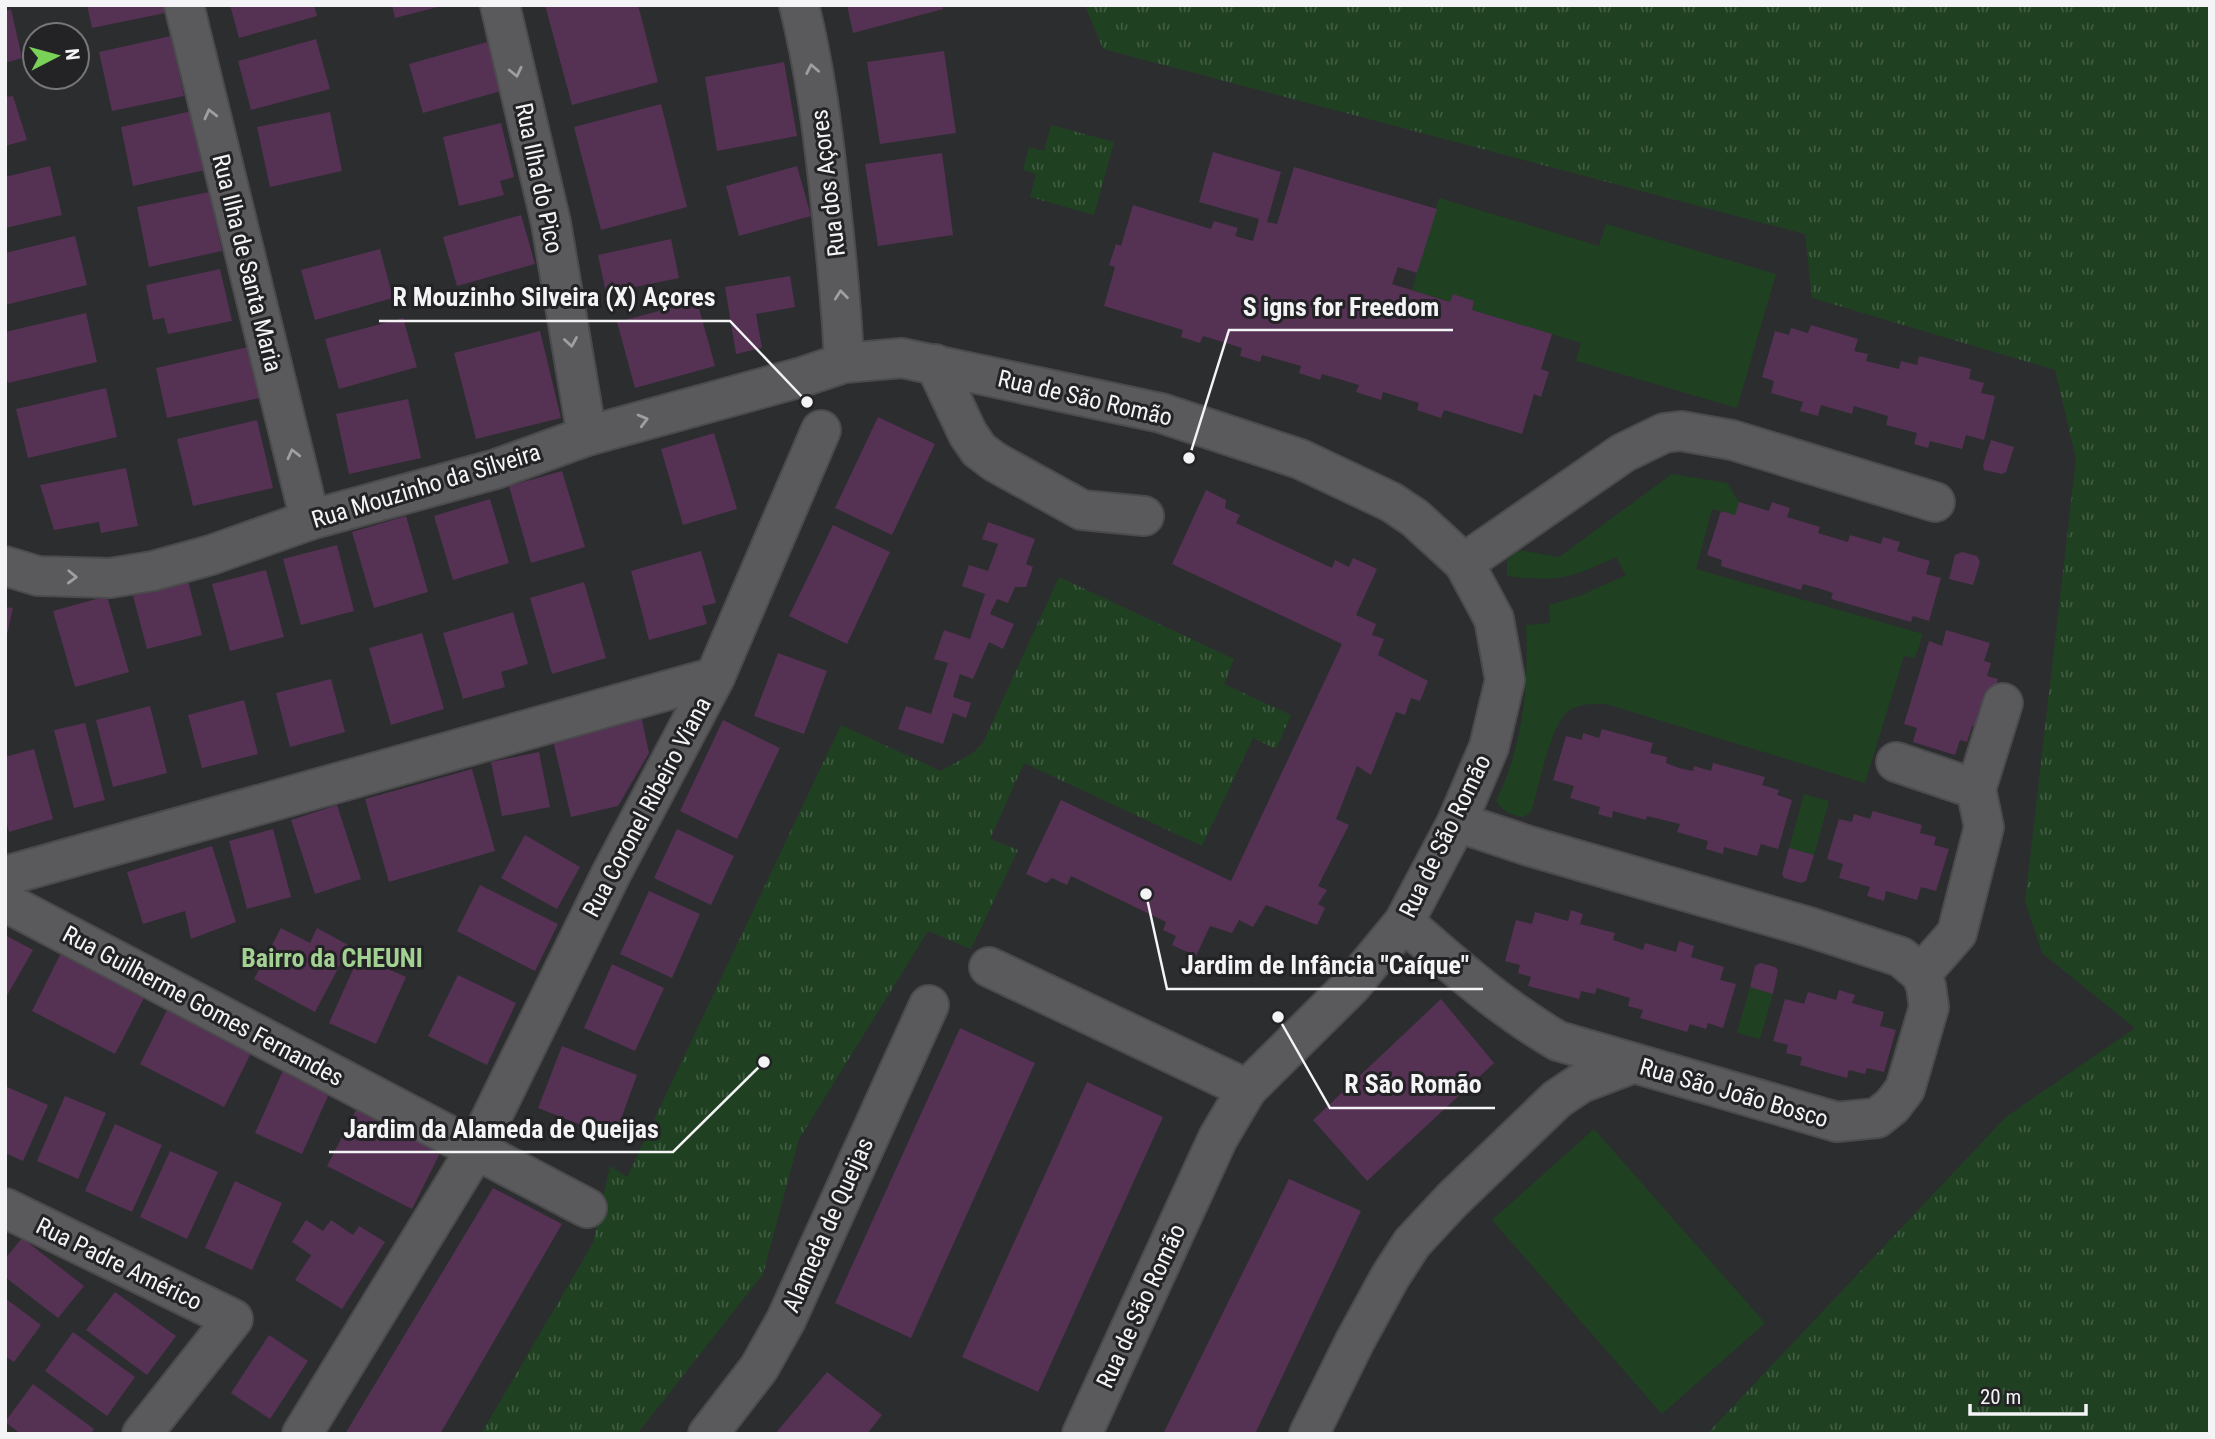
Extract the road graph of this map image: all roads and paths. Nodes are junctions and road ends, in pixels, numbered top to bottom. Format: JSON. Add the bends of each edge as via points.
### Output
{"nodes":[{"id":1,"x":184,"y":5,"type":"edge"},
{"id":2,"x":500,"y":5,"type":"edge"},
{"id":3,"x":799,"y":5,"type":"edge"},
{"id":4,"x":844,"y":363,"type":"junction"},
{"id":5,"x":935,"y":364,"type":"junction"},
{"id":6,"x":821,"y":430,"type":"dead end"},
{"id":7,"x":587,"y":436,"type":"junction"},
{"id":8,"x":1935,"y":502,"type":"dead end"},
{"id":9,"x":1144,"y":516,"type":"dead end"},
{"id":10,"x":310,"y":520,"type":"junction"},
{"id":11,"x":1464,"y":563,"type":"junction"},
{"id":12,"x":5,"y":566,"type":"edge"},
{"id":13,"x":715,"y":677,"type":"junction"},
{"id":14,"x":2003,"y":704,"type":"dead end"},
{"id":15,"x":1896,"y":762,"type":"dead end"},
{"id":16,"x":1976,"y":789,"type":"junction"},
{"id":17,"x":1457,"y":822,"type":"junction"},
{"id":18,"x":5,"y":876,"type":"edge"},
{"id":19,"x":5,"y":902,"type":"edge"},
{"id":20,"x":1404,"y":922,"type":"junction"},
{"id":21,"x":989,"y":967,"type":"dead end"},
{"id":22,"x":1921,"y":974,"type":"junction"},
{"id":23,"x":929,"y":1005,"type":"dead end"},
{"id":24,"x":1631,"y":1064,"type":"junction"},
{"id":25,"x":1247,"y":1089,"type":"junction"},
{"id":26,"x":475,"y":1151,"type":"junction"},
{"id":27,"x":5,"y":1208,"type":"edge"},
{"id":28,"x":587,"y":1208,"type":"dead end"},
{"id":29,"x":142,"y":1434,"type":"edge"},
{"id":30,"x":302,"y":1434,"type":"edge"},
{"id":31,"x":708,"y":1434,"type":"edge"},
{"id":32,"x":1082,"y":1434,"type":"edge"},
{"id":33,"x":1309,"y":1434,"type":"edge"}],
"edges":[{"from":10,"to":1,"type":"street","name":"Rua Ilha de Santa Maria","one_way":true},
{"from":2,"to":7,"type":"street","name":"Rua Ilha do Pico","one_way":true,"via":[[551,223]]},
{"from":4,"to":3,"type":"street","name":"Rua dos Açores","one_way":true,"via":[[823,139]]},
{"from":4,"to":5,"type":"street","name":"Rua de São Romão","via":[[902,358]]},
{"from":7,"to":4,"type":"street","name":"Rua Mouzinho da Silveira","one_way":true},
{"from":5,"to":9,"type":"street","via":[[968,434],[995,463],[1083,510]]},
{"from":5,"to":11,"type":"street","name":"Rua de São Romão","via":[[1161,413],[1300,459],[1403,510]]},
{"from":6,"to":13,"type":"street"},
{"from":7,"to":10,"type":"street","name":"Rua Mouzinho da Silveira","via":[[496,469]]},
{"from":8,"to":11,"type":"street","via":[[1732,440],[1673,432],[1623,453]]},
{"from":12,"to":10,"type":"street","name":"Rua Mouzinho da Silveira","one_way":true,"via":[[38,576],[110,578],[211,555]]},
{"from":11,"to":17,"type":"street","name":"Rua de São Romão","via":[[1494,619],[1505,680],[1489,747]]},
{"from":13,"to":18,"type":"street","name":"Rua Coronel Ribeiro Viana"},
{"from":13,"to":26,"type":"street","name":"Rua Coronel Ribeiro Viana","via":[[611,874]]},
{"from":14,"to":16,"type":"street"},
{"from":15,"to":16,"type":"street"},
{"from":16,"to":22,"type":"street","via":[[1984,827],[1958,933]]},
{"from":17,"to":20,"type":"street","name":"Rua de São Romão"},
{"from":17,"to":22,"type":"street","via":[[1868,945],[1901,957]]},
{"from":19,"to":26,"type":"street","name":"Rua Guilherme Gomes Fernandes"},
{"from":20,"to":24,"type":"street","name":"Rua São João Bosco","via":[[1520,1019],[1558,1041]]},
{"from":20,"to":25,"type":"street","name":"Rua de São Romão","via":[[1352,985]]},
{"from":21,"to":25,"type":"street"},
{"from":22,"to":24,"type":"street","name":"Rua São João Bosco","via":[[1929,1007],[1905,1089],[1877,1118],[1837,1122]]},
{"from":23,"to":31,"type":"street","name":"Alameda de Queijas","via":[[782,1328],[759,1368]]},
{"from":24,"to":33,"type":"street","via":[[1581,1083],[1557,1099],[1412,1243],[1361,1330]]},
{"from":25,"to":32,"type":"street","name":"Rua de São Romão","via":[[1219,1138]]},
{"from":26,"to":28,"type":"street","name":"Rua Guilherme Gomes Fernandes"},
{"from":26,"to":30,"type":"street","name":"Rua Coronel Ribeiro Viana"},
{"from":27,"to":29,"type":"street","name":"Rua Padre Américo","via":[[233,1319]]}]}
